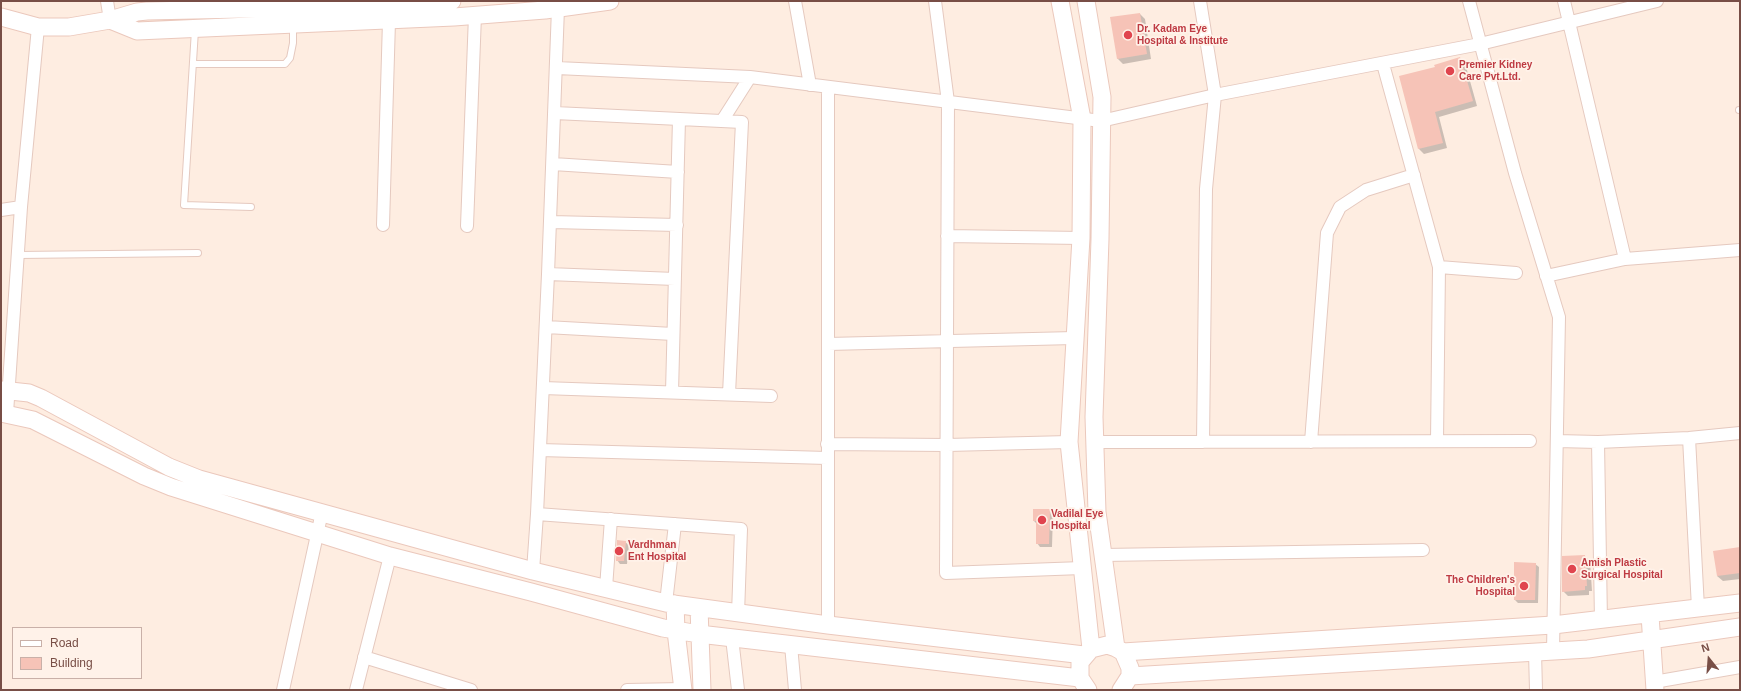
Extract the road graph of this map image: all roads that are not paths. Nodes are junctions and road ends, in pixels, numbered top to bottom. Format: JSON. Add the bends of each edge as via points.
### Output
{"nodes":[{"id":1,"x":107,"y":1,"type":"edge"},
{"id":2,"x":610,"y":1,"type":"edge"},
{"id":3,"x":795,"y":1,"type":"edge"},
{"id":4,"x":935,"y":1,"type":"edge"},
{"id":5,"x":1060,"y":1,"type":"edge"},
{"id":6,"x":1086,"y":1,"type":"edge"},
{"id":7,"x":1200,"y":1,"type":"edge"},
{"id":8,"x":1469,"y":1,"type":"edge"},
{"id":9,"x":1564,"y":1,"type":"edge"},
{"id":10,"x":1655,"y":1,"type":"edge"},
{"id":11,"x":441,"y":6,"type":"edge"},
{"id":12,"x":558,"y":8,"type":"junction"},
{"id":13,"x":326,"y":11,"type":"edge"},
{"id":14,"x":475,"y":15,"type":"junction"},
{"id":15,"x":292,"y":16,"type":"junction"},
{"id":16,"x":1,"y":17,"type":"edge"},
{"id":17,"x":110,"y":20,"type":"junction"},
{"id":18,"x":389,"y":21,"type":"junction"},
{"id":19,"x":1569,"y":22,"type":"junction"},
{"id":20,"x":38,"y":27,"type":"junction"},
{"id":21,"x":196,"y":29,"type":"junction"},
{"id":22,"x":1480,"y":44,"type":"junction"},
{"id":23,"x":193,"y":64,"type":"junction"},
{"id":24,"x":1383,"y":64,"type":"junction"},
{"id":25,"x":558,"y":68,"type":"junction"},
{"id":26,"x":750,"y":77,"type":"junction"},
{"id":27,"x":810,"y":85,"type":"junction"},
{"id":28,"x":828,"y":87,"type":"junction"},
{"id":29,"x":1215,"y":95,"type":"junction"},
{"id":30,"x":948,"y":102,"type":"junction"},
{"id":31,"x":555,"y":113,"type":"junction"},
{"id":32,"x":679,"y":119,"type":"junction"},
{"id":33,"x":1082,"y":119,"type":"junction"},
{"id":34,"x":722,"y":121,"type":"junction"},
{"id":35,"x":1102,"y":121,"type":"junction"},
{"id":36,"x":553,"y":164,"type":"junction"},
{"id":37,"x":678,"y":172,"type":"junction"},
{"id":38,"x":1414,"y":175,"type":"junction"},
{"id":39,"x":251,"y":207,"type":"dead end"},
{"id":40,"x":21,"y":208,"type":"junction"},
{"id":41,"x":1,"y":210,"type":"edge"},
{"id":42,"x":551,"y":222,"type":"junction"},
{"id":43,"x":383,"y":224,"type":"dead end"},
{"id":44,"x":677,"y":225,"type":"junction"},
{"id":45,"x":467,"y":226,"type":"dead end"},
{"id":46,"x":947,"y":236,"type":"junction"},
{"id":47,"x":1081,"y":238,"type":"junction"},
{"id":48,"x":1740,"y":250,"type":"edge"},
{"id":49,"x":198,"y":253,"type":"dead end"},
{"id":50,"x":18,"y":255,"type":"junction"},
{"id":51,"x":1625,"y":259,"type":"junction"},
{"id":52,"x":1440,"y":267,"type":"junction"},
{"id":53,"x":1516,"y":273,"type":"dead end"},
{"id":54,"x":548,"y":274,"type":"junction"},
{"id":55,"x":1546,"y":276,"type":"junction"},
{"id":56,"x":675,"y":279,"type":"junction"},
{"id":57,"x":546,"y":327,"type":"junction"},
{"id":58,"x":674,"y":334,"type":"junction"},
{"id":59,"x":1074,"y":338,"type":"junction"},
{"id":60,"x":947,"y":342,"type":"junction"},
{"id":61,"x":828,"y":344,"type":"junction"},
{"id":62,"x":543,"y":388,"type":"junction"},
{"id":63,"x":5,"y":390,"type":"edge"},
{"id":64,"x":672,"y":392,"type":"junction"},
{"id":65,"x":729,"y":394,"type":"junction"},
{"id":66,"x":771,"y":396,"type":"dead end"},
{"id":67,"x":4,"y":413,"type":"edge"},
{"id":68,"x":1740,"y":433,"type":"edge"},
{"id":69,"x":1689,"y":438,"type":"junction"},
{"id":70,"x":1437,"y":441,"type":"junction"},
{"id":71,"x":1530,"y":441,"type":"dead end"},
{"id":72,"x":1556,"y":441,"type":"junction"},
{"id":73,"x":1069,"y":442,"type":"junction"},
{"id":74,"x":1094,"y":442,"type":"junction"},
{"id":75,"x":1203,"y":442,"type":"junction"},
{"id":76,"x":1311,"y":442,"type":"junction"},
{"id":77,"x":1598,"y":442,"type":"junction"},
{"id":78,"x":827,"y":444,"type":"junction"},
{"id":79,"x":947,"y":445,"type":"junction"},
{"id":80,"x":540,"y":450,"type":"junction"},
{"id":81,"x":827,"y":458,"type":"junction"},
{"id":82,"x":322,"y":512,"type":"junction"},
{"id":83,"x":537,"y":514,"type":"junction"},
{"id":84,"x":611,"y":519,"type":"junction"},
{"id":85,"x":675,"y":524,"type":"junction"},
{"id":86,"x":316,"y":533,"type":"junction"},
{"id":87,"x":1423,"y":550,"type":"dead end"},
{"id":88,"x":1103,"y":555,"type":"junction"},
{"id":89,"x":390,"y":556,"type":"junction"},
{"id":90,"x":1082,"y":568,"type":"junction"},
{"id":91,"x":533,"y":571,"type":"junction"},
{"id":92,"x":606,"y":588,"type":"junction"},
{"id":93,"x":1740,"y":603,"type":"edge"},
{"id":94,"x":671,"y":604,"type":"junction"},
{"id":95,"x":699,"y":608,"type":"junction"},
{"id":96,"x":1698,"y":608,"type":"junction"},
{"id":97,"x":738,"y":614,"type":"junction"},
{"id":98,"x":1650,"y":615,"type":"junction"},
{"id":99,"x":1602,"y":621,"type":"junction"},
{"id":100,"x":828,"y":625,"type":"junction"},
{"id":101,"x":1553,"y":625,"type":"junction"},
{"id":102,"x":1740,"y":627,"type":"edge"},
{"id":103,"x":676,"y":631,"type":"junction"},
{"id":104,"x":699,"y":634,"type":"junction"},
{"id":105,"x":732,"y":638,"type":"junction"},
{"id":106,"x":1652,"y":641,"type":"junction"},
{"id":107,"x":791,"y":645,"type":"junction"},
{"id":108,"x":1119,"y":650,"type":"junction"},
{"id":109,"x":1553,"y":651,"type":"junction"},
{"id":110,"x":1088,"y":652,"type":"junction"},
{"id":111,"x":1535,"y":652,"type":"junction"},
{"id":112,"x":364,"y":657,"type":"junction"},
{"id":113,"x":1740,"y":667,"type":"edge"},
{"id":114,"x":1125,"y":683,"type":"edge"},
{"id":115,"x":1084,"y":684,"type":"edge"},
{"id":116,"x":1654,"y":686,"type":"edge"},
{"id":117,"x":683,"y":689,"type":"edge"},
{"id":118,"x":283,"y":690,"type":"edge"},
{"id":119,"x":356,"y":690,"type":"edge"},
{"id":120,"x":472,"y":690,"type":"edge"},
{"id":121,"x":627,"y":690,"type":"edge"},
{"id":122,"x":702,"y":690,"type":"edge"},
{"id":123,"x":738,"y":690,"type":"edge"},
{"id":124,"x":795,"y":690,"type":"edge"},
{"id":125,"x":1536,"y":690,"type":"edge"}],
"edges":[{"from":1,"to":17,"type":"street"},
{"from":2,"to":12,"type":"main road"},
{"from":3,"to":27,"type":"street"},
{"from":4,"to":30,"type":"street"},
{"from":5,"to":33,"type":"main road"},
{"from":6,"to":35,"type":"main road","via":[[1102,97]]},
{"from":7,"to":29,"type":"street"},
{"from":8,"to":22,"type":"street"},
{"from":9,"to":19,"type":"street"},
{"from":10,"to":19,"type":"street"},
{"from":11,"to":13,"type":"main road"},
{"from":11,"to":14,"type":"main road"},
{"from":11,"to":18,"type":"main road"},
{"from":12,"to":14,"type":"main road"},
{"from":12,"to":25,"type":"street"},
{"from":13,"to":15,"type":"main road"},
{"from":13,"to":18,"type":"main road"},
{"from":14,"to":45,"type":"street"},
{"from":15,"to":17,"type":"main road","via":[[147,11]]},
{"from":15,"to":21,"type":"main road"},
{"from":15,"to":23,"type":"lane","via":[[293,43],[290,58],[285,64]]},
{"from":16,"to":20,"type":"main road"},
{"from":17,"to":20,"type":"main road","via":[[69,27]]},
{"from":17,"to":21,"type":"main road","via":[[137,31]]},
{"from":18,"to":43,"type":"street"},
{"from":19,"to":22,"type":"street"},
{"from":19,"to":51,"type":"street"},
{"from":20,"to":40,"type":"street"},
{"from":21,"to":23,"type":"lane"},
{"from":22,"to":24,"type":"street"},
{"from":22,"to":55,"type":"street"},
{"from":23,"to":39,"type":"lane","via":[[184,205]]},
{"from":24,"to":29,"type":"street"},
{"from":24,"to":38,"type":"street"},
{"from":25,"to":26,"type":"street"},
{"from":25,"to":31,"type":"street"},
{"from":26,"to":27,"type":"street"},
{"from":26,"to":34,"type":"street"},
{"from":27,"to":28,"type":"street"},
{"from":28,"to":30,"type":"street"},
{"from":28,"to":61,"type":"street"},
{"from":29,"to":35,"type":"street"},
{"from":29,"to":75,"type":"street","via":[[1206,189]]},
{"from":30,"to":33,"type":"street"},
{"from":30,"to":46,"type":"street"},
{"from":31,"to":32,"type":"street"},
{"from":31,"to":36,"type":"street"},
{"from":32,"to":34,"type":"street"},
{"from":32,"to":37,"type":"street"},
{"from":33,"to":35,"type":"street"},
{"from":33,"to":47,"type":"main road"},
{"from":34,"to":65,"type":"street","via":[[742,122]]},
{"from":35,"to":74,"type":"main road"},
{"from":36,"to":37,"type":"street"},
{"from":36,"to":42,"type":"street"},
{"from":37,"to":44,"type":"street"},
{"from":38,"to":52,"type":"street"},
{"from":38,"to":76,"type":"street","via":[[1366,190],[1340,207],[1327,233]]},
{"from":40,"to":41,"type":"street"},
{"from":40,"to":50,"type":"street"},
{"from":42,"to":44,"type":"street"},
{"from":42,"to":54,"type":"street"},
{"from":44,"to":56,"type":"street"},
{"from":46,"to":47,"type":"street"},
{"from":46,"to":60,"type":"street"},
{"from":47,"to":59,"type":"main road"},
{"from":48,"to":51,"type":"street"},
{"from":49,"to":50,"type":"lane"},
{"from":50,"to":63,"type":"street"},
{"from":51,"to":55,"type":"street"},
{"from":52,"to":53,"type":"street"},
{"from":52,"to":70,"type":"street"},
{"from":54,"to":56,"type":"street"},
{"from":54,"to":57,"type":"street"},
{"from":55,"to":72,"type":"street","via":[[1559,317]]},
{"from":56,"to":58,"type":"street"},
{"from":57,"to":58,"type":"street"},
{"from":57,"to":62,"type":"street"},
{"from":58,"to":64,"type":"street"},
{"from":59,"to":60,"type":"street"},
{"from":59,"to":73,"type":"main road"},
{"from":60,"to":61,"type":"street"},
{"from":60,"to":79,"type":"street"},
{"from":61,"to":78,"type":"street"},
{"from":62,"to":64,"type":"street"},
{"from":62,"to":80,"type":"street"},
{"from":63,"to":67,"type":"street"},
{"from":63,"to":82,"type":"main road","via":[[29,393],[41,398],[175,469],[199,479]]},
{"from":64,"to":65,"type":"street"},
{"from":65,"to":66,"type":"street"},
{"from":67,"to":86,"type":"main road","via":[[33,420],[171,487]]},
{"from":68,"to":69,"type":"street"},
{"from":69,"to":77,"type":"street"},
{"from":69,"to":96,"type":"street"},
{"from":70,"to":71,"type":"street"},
{"from":70,"to":76,"type":"street"},
{"from":72,"to":77,"type":"street"},
{"from":72,"to":101,"type":"street"},
{"from":73,"to":79,"type":"street"},
{"from":73,"to":90,"type":"main road"},
{"from":74,"to":75,"type":"street"},
{"from":74,"to":88,"type":"main road","via":[[1097,512]]},
{"from":75,"to":76,"type":"street"},
{"from":77,"to":99,"type":"street"},
{"from":78,"to":79,"type":"street"},
{"from":78,"to":81,"type":"street"},
{"from":79,"to":90,"type":"street","via":[[946,573]]},
{"from":80,"to":81,"type":"street"},
{"from":80,"to":83,"type":"street"},
{"from":81,"to":100,"type":"street"},
{"from":82,"to":86,"type":"street"},
{"from":82,"to":91,"type":"main road"},
{"from":83,"to":84,"type":"street"},
{"from":83,"to":91,"type":"street"},
{"from":84,"to":85,"type":"street"},
{"from":84,"to":92,"type":"street"},
{"from":85,"to":94,"type":"street"},
{"from":85,"to":97,"type":"street","via":[[741,529]]},
{"from":86,"to":89,"type":"main road"},
{"from":86,"to":118,"type":"street"},
{"from":87,"to":88,"type":"street"},
{"from":88,"to":108,"type":"main road"},
{"from":89,"to":103,"type":"main road"},
{"from":89,"to":112,"type":"street"},
{"from":90,"to":110,"type":"main road"},
{"from":91,"to":92,"type":"main road"},
{"from":92,"to":94,"type":"main road"},
{"from":93,"to":96,"type":"main road"},
{"from":94,"to":95,"type":"main road"},
{"from":94,"to":103,"type":"main road"},
{"from":95,"to":97,"type":"main road"},
{"from":95,"to":104,"type":"main road"},
{"from":96,"to":98,"type":"main road"},
{"from":97,"to":100,"type":"main road"},
{"from":98,"to":99,"type":"main road"},
{"from":98,"to":106,"type":"main road"},
{"from":99,"to":101,"type":"main road"},
{"from":100,"to":110,"type":"main road"},
{"from":101,"to":108,"type":"main road"},
{"from":101,"to":109,"type":"street"},
{"from":102,"to":106,"type":"main road"},
{"from":103,"to":104,"type":"main road"},
{"from":103,"to":117,"type":"main road"},
{"from":104,"to":105,"type":"main road"},
{"from":104,"to":122,"type":"main road"},
{"from":105,"to":107,"type":"main road"},
{"from":105,"to":123,"type":"street"},
{"from":106,"to":109,"type":"main road"},
{"from":106,"to":116,"type":"main road"},
{"from":107,"to":115,"type":"main road"},
{"from":107,"to":124,"type":"street"},
{"from":108,"to":110,"type":"main road","via":[[1103,645]]},
{"from":108,"to":114,"type":"main road","via":[[1129,664]]},
{"from":109,"to":111,"type":"main road"},
{"from":110,"to":115,"type":"main road","via":[[1080,662]]},
{"from":111,"to":114,"type":"main road"},
{"from":111,"to":125,"type":"street"},
{"from":112,"to":119,"type":"street"},
{"from":112,"to":120,"type":"street"},
{"from":113,"to":116,"type":"street"},
{"from":117,"to":121,"type":"street"}]}
